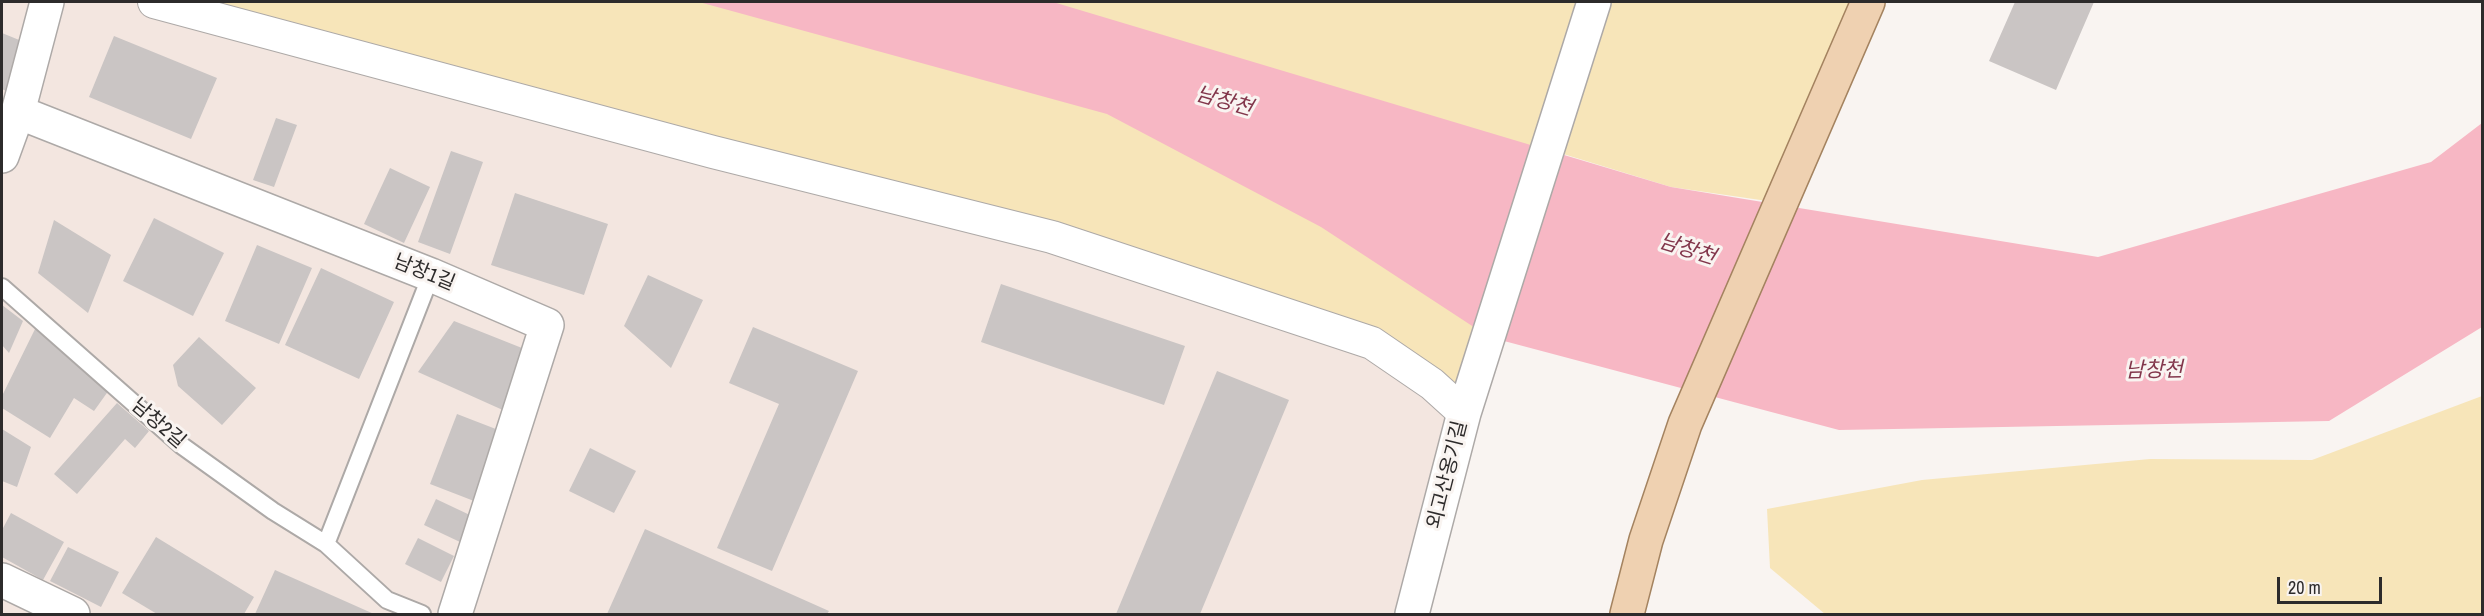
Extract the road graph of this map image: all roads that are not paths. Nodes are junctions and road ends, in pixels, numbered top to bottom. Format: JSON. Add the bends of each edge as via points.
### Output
{"nodes":[{"id":1,"x":47,"y":2,"type":"edge"},
{"id":2,"x":154,"y":2,"type":"edge"},
{"id":3,"x":1594,"y":2,"type":"edge"},
{"id":4,"x":1868,"y":2,"type":"edge"},
{"id":5,"x":10,"y":109,"type":"edge"},
{"id":6,"x":2,"y":156,"type":"edge"},
{"id":7,"x":431,"y":275,"type":"junction"},
{"id":8,"x":2,"y":287,"type":"edge"},
{"id":9,"x":1464,"y":413,"type":"junction"},
{"id":10,"x":326,"y":544,"type":"junction"},
{"id":11,"x":2,"y":580,"type":"edge"},
{"id":12,"x":73,"y":615,"type":"edge"},
{"id":13,"x":422,"y":615,"type":"edge"},
{"id":14,"x":455,"y":615,"type":"edge"},
{"id":15,"x":1412,"y":615,"type":"edge"},
{"id":16,"x":1627,"y":615,"type":"edge"}],
"edges":[{"from":1,"to":5,"type":"street"},
{"from":2,"to":9,"type":"street","via":[[713,152],[1052,237],[1372,343],[1432,384]]},
{"from":3,"to":9,"type":"street","name":"외고산옹기길"},
{"from":4,"to":16,"type":"main road","via":[[1685,424],[1646,540]]},
{"from":5,"to":6,"type":"street"},
{"from":5,"to":7,"type":"street","name":"남창1길"},
{"from":7,"to":10,"type":"lane"},
{"from":7,"to":14,"type":"street","name":"남창1길","via":[[547,325]]},
{"from":8,"to":10,"type":"lane","name":"남창2길","via":[[181,445]]},
{"from":9,"to":15,"type":"street","name":"외고산옹기길"},
{"from":10,"to":13,"type":"lane","name":"남창2길","via":[[387,600]]},
{"from":11,"to":12,"type":"street"}]}
